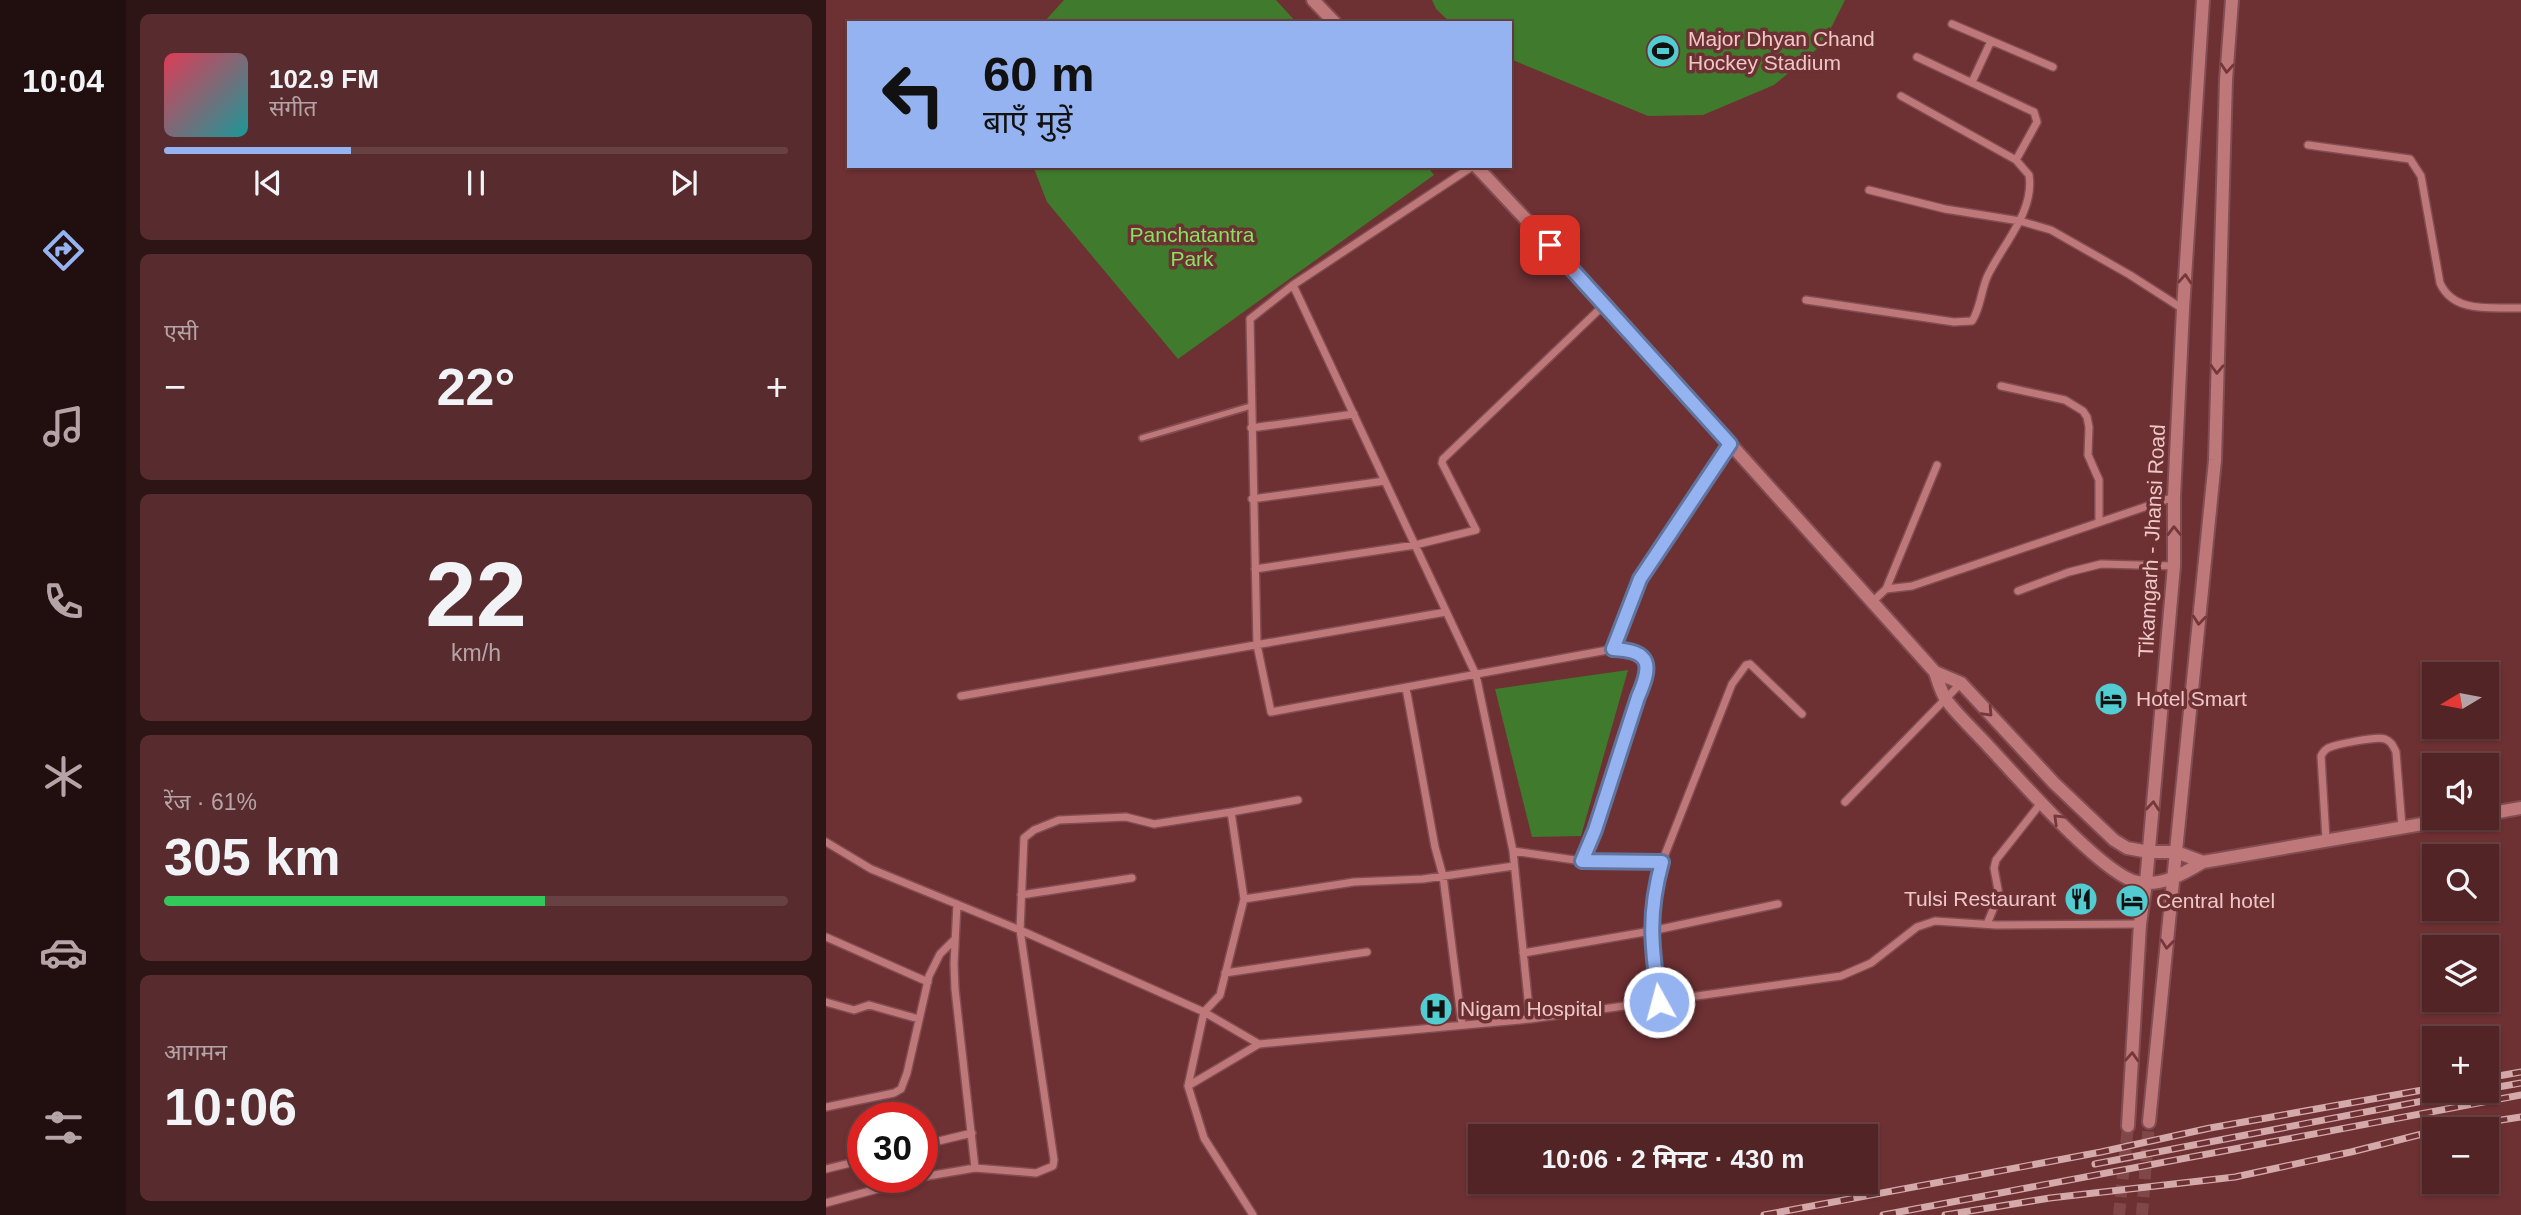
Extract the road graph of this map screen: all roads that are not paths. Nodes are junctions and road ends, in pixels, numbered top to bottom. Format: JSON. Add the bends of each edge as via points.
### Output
{"nodes":[{"id":1,"x":1313,"y":0,"type":"edge"},
{"id":2,"x":2203,"y":0,"type":"edge"},
{"id":3,"x":2232,"y":0,"type":"edge"},
{"id":4,"x":1333,"y":21,"type":"edge"},
{"id":5,"x":1952,"y":24,"type":"dead end"},
{"id":6,"x":1991,"y":41,"type":"junction"},
{"id":7,"x":1917,"y":57,"type":"dead end"},
{"id":8,"x":2053,"y":67,"type":"dead end"},
{"id":9,"x":1972,"y":82,"type":"junction"},
{"id":10,"x":1901,"y":96,"type":"dead end"},
{"id":11,"x":2308,"y":145,"type":"dead end"},
{"id":12,"x":2016,"y":160,"type":"junction"},
{"id":13,"x":1471,"y":168,"type":"edge"},
{"id":14,"x":1476,"y":168,"type":"edge"},
{"id":15,"x":1869,"y":190,"type":"dead end"},
{"id":16,"x":2020,"y":221,"type":"junction"},
{"id":17,"x":1293,"y":285,"type":"junction"},
{"id":18,"x":1806,"y":300,"type":"dead end"},
{"id":19,"x":1605,"y":304,"type":"junction"},
{"id":20,"x":2521,"y":308,"type":"edge"},
{"id":21,"x":2183,"y":309,"type":"junction"},
{"id":22,"x":2001,"y":386,"type":"dead end"},
{"id":23,"x":1251,"y":406,"type":"junction"},
{"id":24,"x":1354,"y":414,"type":"junction"},
{"id":25,"x":1251,"y":428,"type":"junction"},
{"id":26,"x":1142,"y":439,"type":"dead end"},
{"id":27,"x":1730,"y":444,"type":"junction"},
{"id":28,"x":1937,"y":465,"type":"dead end"},
{"id":29,"x":1385,"y":481,"type":"junction"},
{"id":30,"x":2174,"y":497,"type":"junction"},
{"id":31,"x":1252,"y":499,"type":"junction"},
{"id":32,"x":2099,"y":522,"type":"junction"},
{"id":33,"x":1415,"y":545,"type":"junction"},
{"id":34,"x":2174,"y":566,"type":"junction"},
{"id":35,"x":1255,"y":569,"type":"junction"},
{"id":36,"x":1886,"y":589,"type":"junction"},
{"id":37,"x":2018,"y":591,"type":"dead end"},
{"id":38,"x":1871,"y":603,"type":"junction"},
{"id":39,"x":1446,"y":612,"type":"junction"},
{"id":40,"x":1257,"y":645,"type":"junction"},
{"id":41,"x":1613,"y":649,"type":"junction"},
{"id":42,"x":1935,"y":671,"type":"junction"},
{"id":43,"x":1476,"y":676,"type":"junction"},
{"id":44,"x":1961,"y":683,"type":"junction"},
{"id":45,"x":1406,"y":688,"type":"junction"},
{"id":46,"x":961,"y":696,"type":"dead end"},
{"id":47,"x":1945,"y":699,"type":"junction"},
{"id":48,"x":1802,"y":714,"type":"dead end"},
{"id":49,"x":1298,"y":800,"type":"dead end"},
{"id":50,"x":1845,"y":802,"type":"dead end"},
{"id":51,"x":2041,"y":803,"type":"junction"},
{"id":52,"x":2521,"y":808,"type":"edge"},
{"id":53,"x":1231,"y":812,"type":"junction"},
{"id":54,"x":2499,"y":812,"type":"edge"},
{"id":55,"x":2422,"y":824,"type":"edge"},
{"id":56,"x":2402,"y":827,"type":"junction"},
{"id":57,"x":2326,"y":839,"type":"junction"},
{"id":58,"x":826,"y":842,"type":"edge"},
{"id":59,"x":1513,"y":851,"type":"junction"},
{"id":60,"x":2148,"y":852,"type":"junction"},
{"id":61,"x":2176,"y":852,"type":"junction"},
{"id":62,"x":1582,"y":861,"type":"junction"},
{"id":63,"x":1662,"y":862,"type":"junction"},
{"id":64,"x":2203,"y":862,"type":"junction"},
{"id":65,"x":1514,"y":866,"type":"junction"},
{"id":66,"x":1443,"y":876,"type":"junction"},
{"id":67,"x":1132,"y":878,"type":"dead end"},
{"id":68,"x":2173,"y":879,"type":"junction"},
{"id":69,"x":2146,"y":883,"type":"junction"},
{"id":70,"x":1021,"y":895,"type":"junction"},
{"id":71,"x":1244,"y":899,"type":"junction"},
{"id":72,"x":957,"y":904,"type":"junction"},
{"id":73,"x":1778,"y":904,"type":"dead end"},
{"id":74,"x":1987,"y":924,"type":"junction"},
{"id":75,"x":2140,"y":925,"type":"junction"},
{"id":76,"x":1020,"y":930,"type":"junction"},
{"id":77,"x":1651,"y":931,"type":"junction"},
{"id":78,"x":826,"y":937,"type":"edge"},
{"id":79,"x":954,"y":940,"type":"junction"},
{"id":80,"x":1367,"y":952,"type":"dead end"},
{"id":81,"x":1523,"y":953,"type":"junction"},
{"id":82,"x":1226,"y":973,"type":"junction"},
{"id":83,"x":928,"y":982,"type":"junction"},
{"id":84,"x":826,"y":1002,"type":"edge"},
{"id":85,"x":1659,"y":1002,"type":"junction"},
{"id":86,"x":1204,"y":1012,"type":"junction"},
{"id":87,"x":919,"y":1019,"type":"junction"},
{"id":88,"x":1530,"y":1019,"type":"junction"},
{"id":89,"x":1462,"y":1025,"type":"junction"},
{"id":90,"x":1259,"y":1044,"type":"junction"},
{"id":91,"x":1188,"y":1086,"type":"junction"},
{"id":92,"x":826,"y":1107,"type":"edge"},
{"id":93,"x":2149,"y":1122,"type":"tunnel mouth"},
{"id":94,"x":2128,"y":1126,"type":"tunnel mouth"},
{"id":95,"x":972,"y":1133,"type":"junction"},
{"id":96,"x":938,"y":1141,"type":"edge"},
{"id":97,"x":847,"y":1164,"type":"edge"},
{"id":98,"x":975,"y":1168,"type":"junction"},
{"id":99,"x":826,"y":1169,"type":"edge"},
{"id":100,"x":938,"y":1174,"type":"edge"},
{"id":101,"x":862,"y":1193,"type":"edge"},
{"id":102,"x":826,"y":1203,"type":"edge"},
{"id":103,"x":1254,"y":1215,"type":"edge"}],
"edges":[{"from":1,"to":4,"type":"street"},
{"from":21,"to":2,"type":"street","name":"Tikamgarh - Jhansi Road","one_way":true},
{"from":3,"to":61,"type":"street","one_way":true,"via":[[2215,460]]},
{"from":5,"to":6,"type":"street"},
{"from":6,"to":8,"type":"street"},
{"from":6,"to":9,"type":"street"},
{"from":7,"to":9,"type":"street"},
{"from":9,"to":12,"type":"street","via":[[2034,112],[2037,122]]},
{"from":10,"to":12,"type":"street"},
{"from":11,"to":20,"type":"street","via":[[2410,159],[2421,176],[2446,295],[2455,303]]},
{"from":12,"to":16,"type":"street","via":[[2030,182]]},
{"from":13,"to":17,"type":"street"},
{"from":14,"to":19,"type":"street"},
{"from":15,"to":16,"type":"street","via":[[1958,212]]},
{"from":16,"to":18,"type":"street","via":[[1989,274],[1972,321]]},
{"from":16,"to":21,"type":"street","via":[[2072,240]]},
{"from":17,"to":23,"type":"street","via":[[1250,318]]},
{"from":17,"to":24,"type":"street"},
{"from":19,"to":27,"type":"street"},
{"from":19,"to":33,"type":"street","via":[[1443,459],[1476,530]]},
{"from":21,"to":30,"type":"street","name":"Tikamgarh - Jhansi Road"},
{"from":22,"to":32,"type":"street","via":[[2065,400],[2083,411],[2089,427],[2088,455],[2099,480]]},
{"from":23,"to":25,"type":"street"},
{"from":23,"to":26,"type":"lane"},
{"from":24,"to":25,"type":"street"},
{"from":24,"to":29,"type":"street"},
{"from":25,"to":31,"type":"street"},
{"from":27,"to":38,"type":"street"},
{"from":27,"to":41,"type":"street","via":[[1640,579]]},
{"from":28,"to":36,"type":"street"},
{"from":29,"to":31,"type":"street"},
{"from":29,"to":33,"type":"street"},
{"from":30,"to":32,"type":"street"},
{"from":34,"to":30,"type":"street","name":"Tikamgarh - Jhansi Road","one_way":true},
{"from":31,"to":35,"type":"street"},
{"from":32,"to":36,"type":"street","via":[[1913,586]]},
{"from":33,"to":35,"type":"street"},
{"from":33,"to":39,"type":"street"},
{"from":34,"to":37,"type":"street","via":[[2101,564]]},
{"from":60,"to":34,"type":"street","name":"Tikamgarh - Jhansi Road","one_way":true},
{"from":35,"to":40,"type":"street"},
{"from":36,"to":38,"type":"street"},
{"from":38,"to":42,"type":"street"},
{"from":39,"to":40,"type":"street"},
{"from":39,"to":43,"type":"street"},
{"from":40,"to":45,"type":"street","via":[[1271,712]]},
{"from":40,"to":46,"type":"street"},
{"from":41,"to":43,"type":"street"},
{"from":41,"to":62,"type":"street","via":[[1629,650],[1644,658],[1647,677]]},
{"from":42,"to":44,"type":"street"},
{"from":42,"to":47,"type":"street"},
{"from":43,"to":45,"type":"street"},
{"from":43,"to":59,"type":"street"},
{"from":44,"to":47,"type":"street"},
{"from":44,"to":60,"type":"street","one_way":true,"via":[[2101,830],[2127,848]]},
{"from":45,"to":66,"type":"street"},
{"from":47,"to":50,"type":"street"},
{"from":47,"to":51,"type":"street"},
{"from":48,"to":63,"type":"street","via":[[1751,664],[1746,665],[1727,695]]},
{"from":49,"to":53,"type":"street"},
{"from":69,"to":51,"type":"street","one_way":true,"via":[[2124,878],[2108,867]]},
{"from":51,"to":74,"type":"street","via":[[1996,860],[1999,895]]},
{"from":52,"to":54,"type":"street"},
{"from":53,"to":70,"type":"street","via":[[1154,824],[1126,817],[1059,820],[1024,838]]},
{"from":53,"to":71,"type":"street"},
{"from":55,"to":56,"type":"street"},
{"from":56,"to":57,"type":"street"},
{"from":56,"to":57,"type":"street","via":[[2396,752],[2388,740],[2379,738],[2332,746],[2321,756]]},
{"from":57,"to":64,"type":"street"},
{"from":58,"to":72,"type":"street","via":[[871,869]]},
{"from":59,"to":62,"type":"street"},
{"from":59,"to":65,"type":"street"},
{"from":60,"to":61,"type":"street"},
{"from":60,"to":69,"type":"street","name":"Tikamgarh - Jhansi Road"},
{"from":61,"to":64,"type":"street"},
{"from":61,"to":68,"type":"street"},
{"from":62,"to":63,"type":"street"},
{"from":63,"to":77,"type":"street"},
{"from":64,"to":68,"type":"street"},
{"from":65,"to":66,"type":"street"},
{"from":65,"to":81,"type":"street"},
{"from":66,"to":71,"type":"street","via":[[1354,882]]},
{"from":66,"to":89,"type":"street"},
{"from":67,"to":70,"type":"street"},
{"from":68,"to":69,"type":"street"},
{"from":68,"to":93,"type":"street","one_way":true},
{"from":69,"to":75,"type":"street","name":"Tikamgarh - Jhansi Road"},
{"from":70,"to":76,"type":"street"},
{"from":71,"to":82,"type":"street"},
{"from":72,"to":76,"type":"street"},
{"from":72,"to":79,"type":"street"},
{"from":73,"to":77,"type":"street"},
{"from":74,"to":75,"type":"street"},
{"from":74,"to":85,"type":"street","via":[[1927,923],[1871,964],[1841,976]]},
{"from":94,"to":75,"type":"street","name":"Tikamgarh - Jhansi Road","one_way":true},
{"from":76,"to":86,"type":"street"},
{"from":76,"to":98,"type":"street","via":[[1053,1166],[1036,1172]]},
{"from":77,"to":81,"type":"street"},
{"from":77,"to":85,"type":"street"},
{"from":78,"to":83,"type":"street"},
{"from":79,"to":83,"type":"street","via":[[935,963]]},
{"from":79,"to":95,"type":"street","via":[[955,989]]},
{"from":80,"to":82,"type":"street"},
{"from":81,"to":88,"type":"street"},
{"from":82,"to":86,"type":"street","via":[[1220,995]]},
{"from":83,"to":87,"type":"street"},
{"from":84,"to":87,"type":"street","via":[[854,1010],[869,1005]]},
{"from":85,"to":88,"type":"street"},
{"from":86,"to":90,"type":"street"},
{"from":86,"to":91,"type":"street"},
{"from":87,"to":92,"type":"street","via":[[901,1089]]},
{"from":88,"to":89,"type":"street"},
{"from":89,"to":90,"type":"street"},
{"from":90,"to":91,"type":"street"},
{"from":91,"to":103,"type":"street","via":[[1204,1138]]},
{"from":95,"to":96,"type":"street"},
{"from":95,"to":98,"type":"street"},
{"from":97,"to":99,"type":"street"},
{"from":98,"to":100,"type":"street"},
{"from":101,"to":102,"type":"street"}]}
